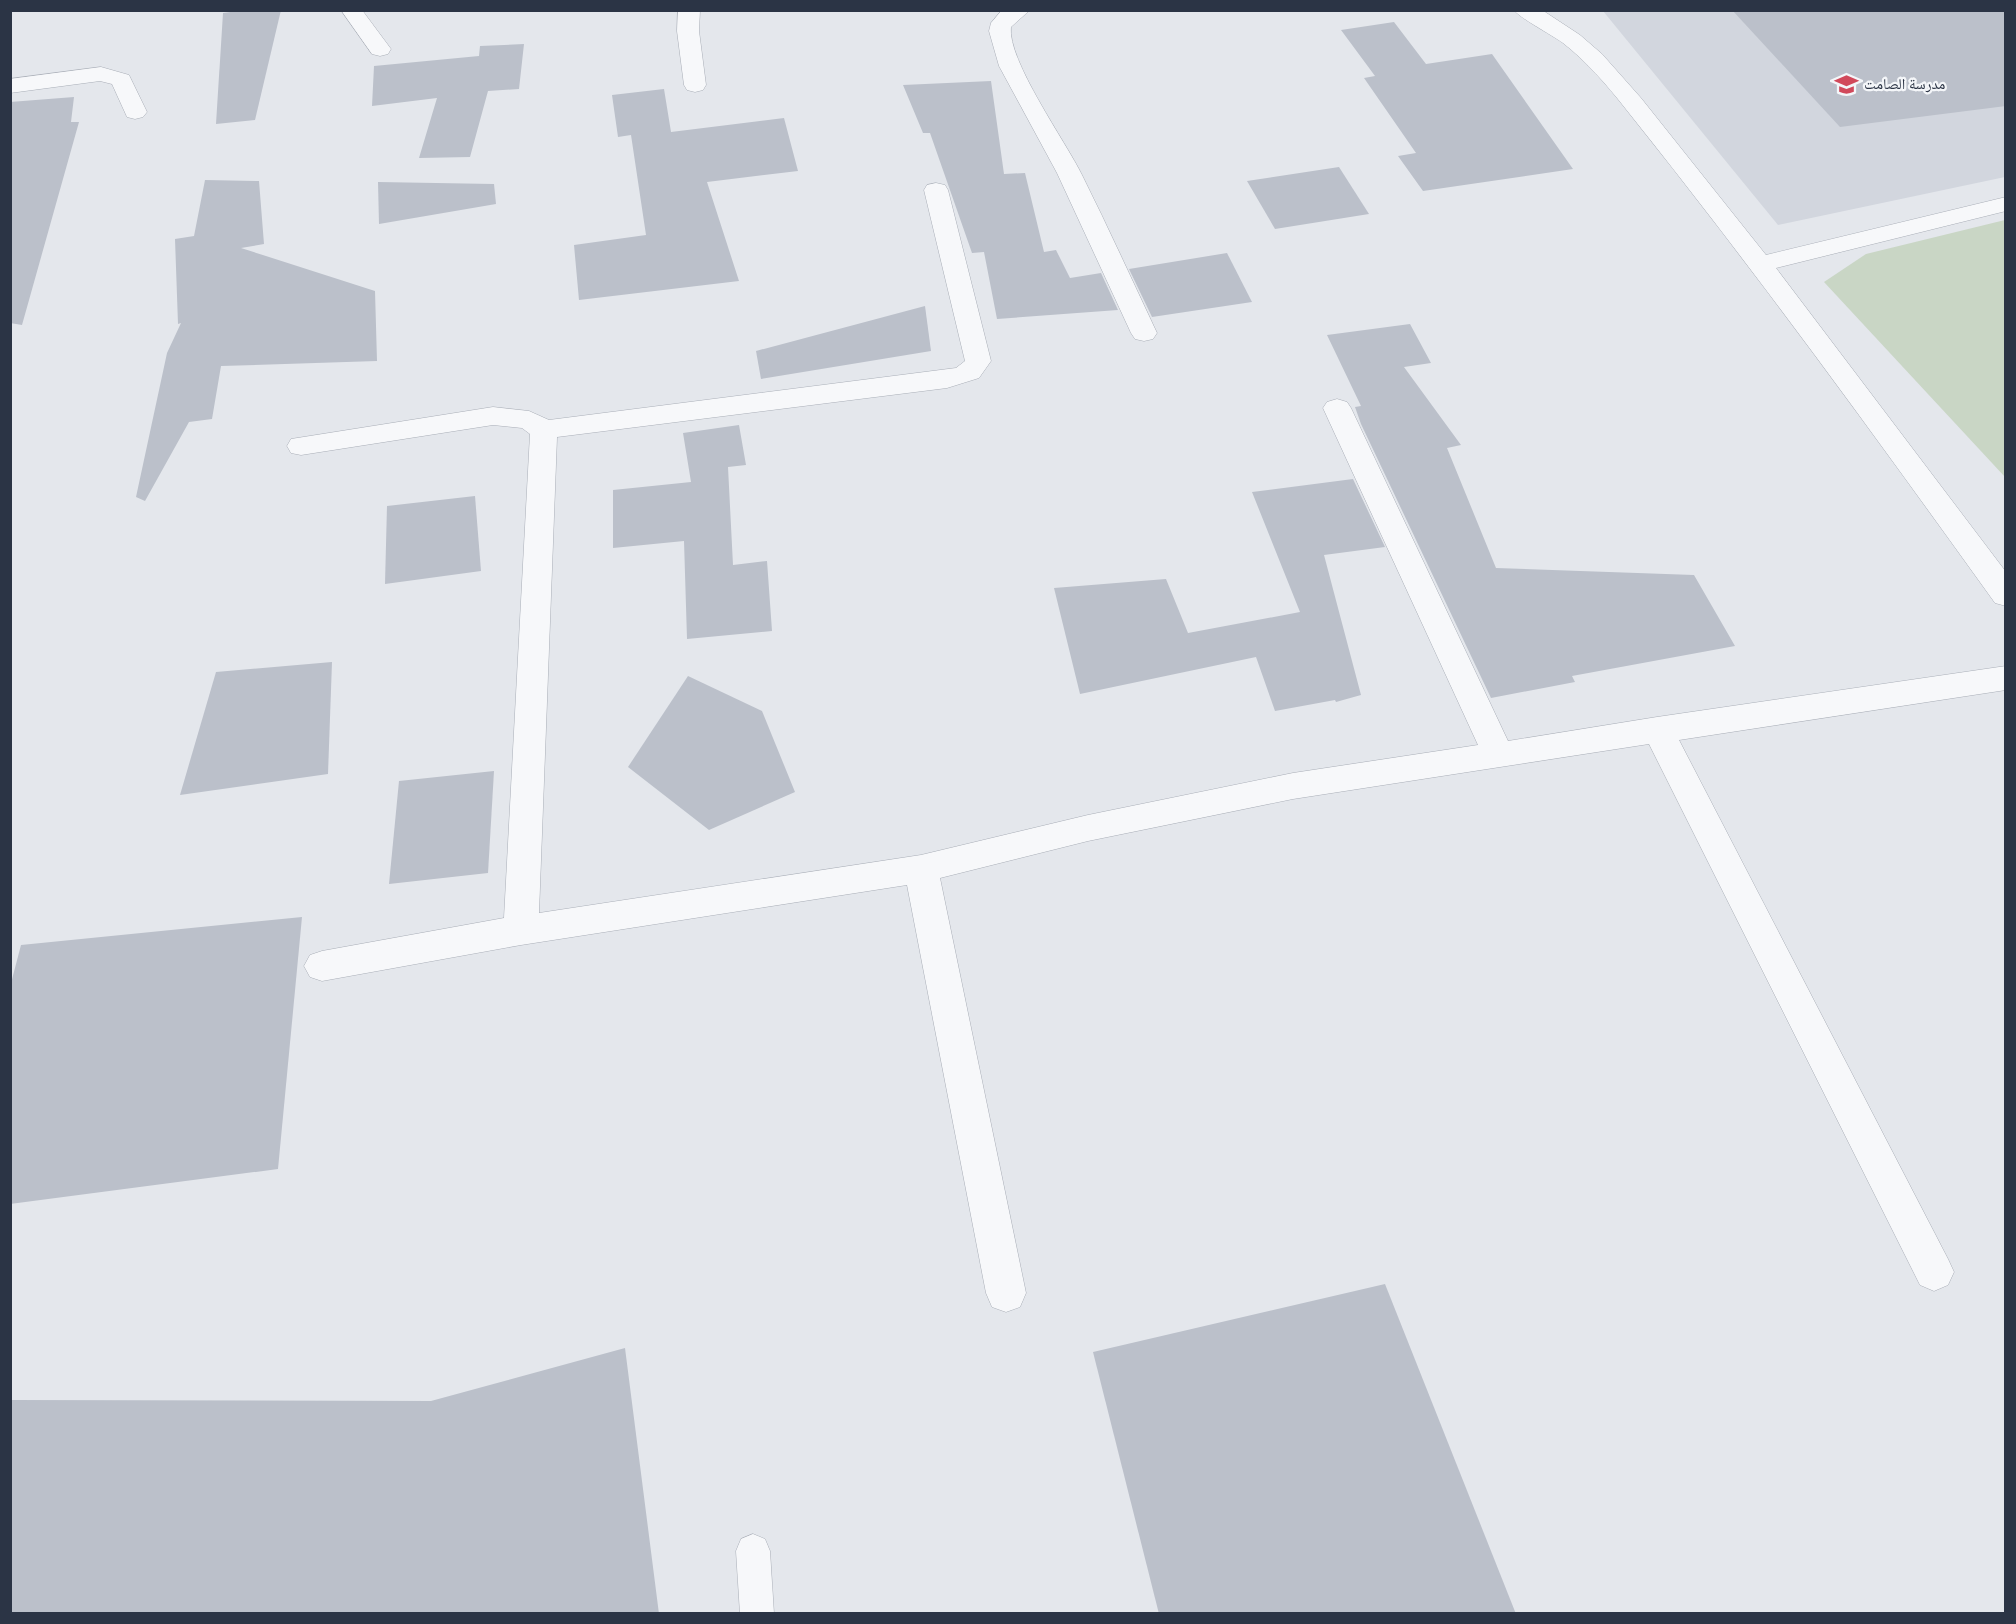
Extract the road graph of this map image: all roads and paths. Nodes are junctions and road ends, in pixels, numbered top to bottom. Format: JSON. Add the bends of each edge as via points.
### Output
{"nodes":[{"id":1,"x":351,"y":10,"type":"edge"},
{"id":2,"x":689,"y":10,"type":"edge"},
{"id":3,"x":1020,"y":10,"type":"edge"},
{"id":4,"x":1524,"y":10,"type":"edge"},
{"id":5,"x":380,"y":49,"type":"dead end"},
{"id":6,"x":695,"y":85,"type":"dead end"},
{"id":7,"x":10,"y":86,"type":"edge"},
{"id":8,"x":135,"y":112,"type":"dead end"},
{"id":9,"x":936,"y":190,"type":"dead end"},
{"id":10,"x":2006,"y":204,"type":"edge"},
{"id":11,"x":1761,"y":264,"type":"junction"},
{"id":12,"x":1144,"y":333,"type":"dead end"},
{"id":13,"x":1337,"y":408,"type":"dead end"},
{"id":14,"x":544,"y":430,"type":"junction"},
{"id":15,"x":301,"y":446,"type":"dead end"},
{"id":16,"x":2006,"y":595,"type":"edge"},
{"id":17,"x":2006,"y":678,"type":"edge"},
{"id":18,"x":1657,"y":729,"type":"junction"},
{"id":19,"x":1499,"y":756,"type":"junction"},
{"id":20,"x":921,"y":869,"type":"junction"},
{"id":21,"x":521,"y":930,"type":"junction"},
{"id":22,"x":322,"y":966,"type":"dead end"},
{"id":23,"x":1934,"y":1272,"type":"dead end"},
{"id":24,"x":1006,"y":1293,"type":"dead end"},
{"id":25,"x":753,"y":1551,"type":"dead end"},
{"id":26,"x":757,"y":1614,"type":"edge"}],
"edges":[{"from":1,"to":5,"type":"street"},
{"from":2,"to":6,"type":"street"},
{"from":3,"to":12,"type":"street","via":[[1004,20],[1000,36]]},
{"from":4,"to":11,"type":"street","via":[[1545,19],[1593,56]]},
{"from":7,"to":8,"type":"street","via":[[101,74],[122,80]]},
{"from":9,"to":14,"type":"street","via":[[978,361],[968,374]]},
{"from":10,"to":11,"type":"street"},
{"from":11,"to":16,"type":"street"},
{"from":13,"to":19,"type":"street"},
{"from":14,"to":15,"type":"street","via":[[529,420],[493,416]]},
{"from":14,"to":21,"type":"street"},
{"from":17,"to":18,"type":"street"},
{"from":18,"to":19,"type":"street"},
{"from":18,"to":23,"type":"street"},
{"from":19,"to":20,"type":"street","via":[[1293,786],[1088,828]]},
{"from":20,"to":21,"type":"street"},
{"from":20,"to":24,"type":"street"},
{"from":21,"to":22,"type":"street"},
{"from":25,"to":26,"type":"lane"}]}
